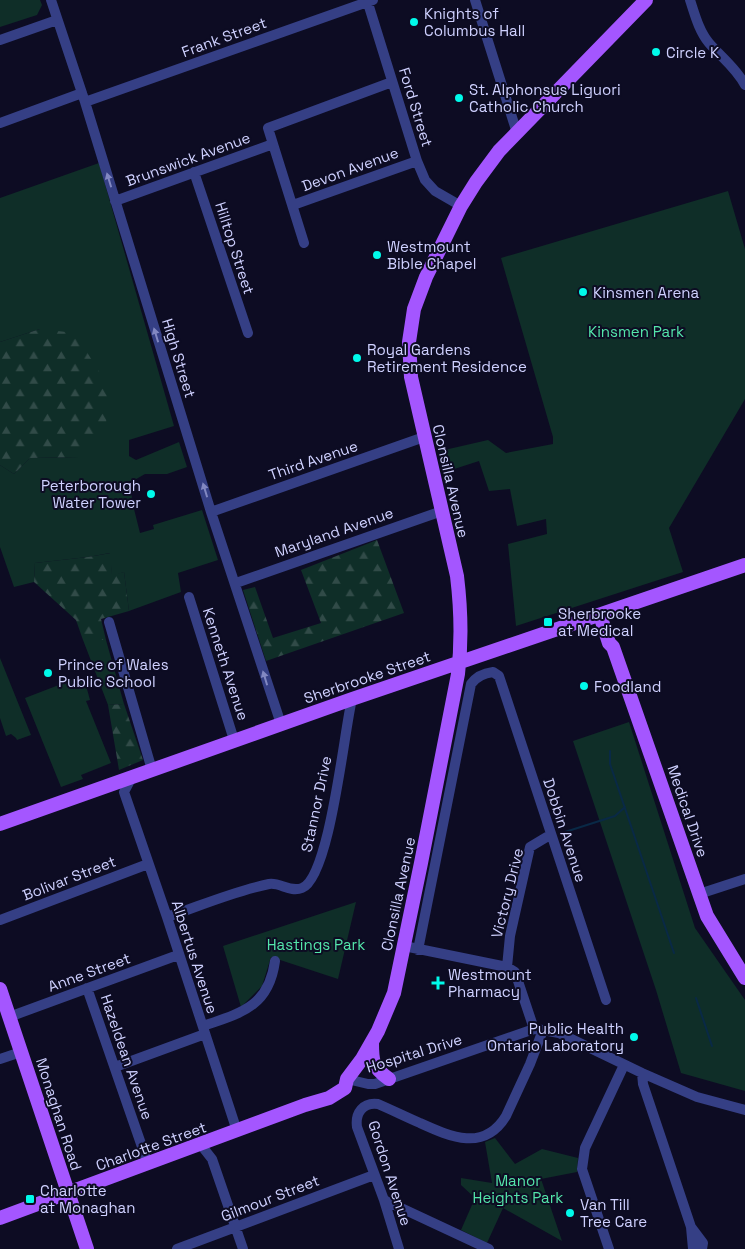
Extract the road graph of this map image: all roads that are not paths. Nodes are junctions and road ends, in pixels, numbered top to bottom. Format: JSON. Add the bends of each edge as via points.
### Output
{"nodes":[{"id":1,"x":51,"y":0,"type":"edge"},
{"id":2,"x":475,"y":0,"type":"edge"},
{"id":3,"x":646,"y":0,"type":"edge"},
{"id":4,"x":690,"y":0,"type":"edge"},
{"id":5,"x":369,"y":1,"type":"edge"},
{"id":6,"x":57,"y":20,"type":"junction"},
{"id":7,"x":0,"y":40,"type":"edge"},
{"id":8,"x":392,"y":82,"type":"junction"},
{"id":9,"x":745,"y":85,"type":"edge"},
{"id":10,"x":84,"y":98,"type":"junction"},
{"id":11,"x":0,"y":123,"type":"edge"},
{"id":12,"x":517,"y":133,"type":"junction"},
{"id":13,"x":272,"y":144,"type":"junction"},
{"id":14,"x":417,"y":161,"type":"junction"},
{"id":15,"x":194,"y":172,"type":"junction"},
{"id":16,"x":115,"y":201,"type":"junction"},
{"id":17,"x":293,"y":205,"type":"junction"},
{"id":18,"x":461,"y":206,"type":"junction"},
{"id":19,"x":304,"y":243,"type":"dead end"},
{"id":20,"x":248,"y":332,"type":"dead end"},
{"id":21,"x":424,"y":437,"type":"junction"},
{"id":22,"x":442,"y":511,"type":"junction"},
{"id":23,"x":212,"y":512,"type":"junction"},
{"id":24,"x":745,"y":566,"type":"edge"},
{"id":25,"x":236,"y":582,"type":"junction"},
{"id":26,"x":189,"y":597,"type":"dead end"},
{"id":27,"x":603,"y":614,"type":"junction"},
{"id":28,"x":109,"y":622,"type":"dead end"},
{"id":29,"x":459,"y":663,"type":"junction"},
{"id":30,"x":493,"y":672,"type":"joint"},
{"id":31,"x":352,"y":699,"type":"junction"},
{"id":32,"x":281,"y":724,"type":"junction"},
{"id":33,"x":234,"y":740,"type":"junction"},
{"id":34,"x":152,"y":770,"type":"junction"},
{"id":35,"x":132,"y":777,"type":"junction"},
{"id":36,"x":99,"y":789,"type":"junction"},
{"id":37,"x":124,"y":792,"type":"junction"},
{"id":38,"x":0,"y":824,"type":"edge"},
{"id":39,"x":550,"y":835,"type":"junction"},
{"id":40,"x":148,"y":864,"type":"junction"},
{"id":41,"x":745,"y":879,"type":"edge"},
{"id":42,"x":699,"y":894,"type":"junction"},
{"id":43,"x":167,"y":917,"type":"junction"},
{"id":44,"x":0,"y":920,"type":"edge"},
{"id":45,"x":404,"y":946,"type":"junction"},
{"id":46,"x":418,"y":950,"type":"junction"},
{"id":47,"x":178,"y":955,"type":"junction"},
{"id":48,"x":275,"y":961,"type":"dead end"},
{"id":49,"x":508,"y":966,"type":"junction"},
{"id":50,"x":745,"y":978,"type":"edge"},
{"id":51,"x":88,"y":988,"type":"junction"},
{"id":52,"x":0,"y":989,"type":"edge"},
{"id":53,"x":606,"y":1000,"type":"dead end"},
{"id":54,"x":9,"y":1017,"type":"junction"},
{"id":55,"x":539,"y":1029,"type":"junction"},
{"id":56,"x":204,"y":1030,"type":"junction"},
{"id":57,"x":372,"y":1041,"type":"junction"},
{"id":58,"x":21,"y":1052,"type":"junction"},
{"id":59,"x":0,"y":1059,"type":"edge"},
{"id":60,"x":624,"y":1065,"type":"junction"},
{"id":61,"x":115,"y":1067,"type":"junction"},
{"id":62,"x":642,"y":1073,"type":"junction"},
{"id":63,"x":389,"y":1079,"type":"junction"},
{"id":64,"x":347,"y":1080,"type":"junction"},
{"id":65,"x":744,"y":1111,"type":"edge"},
{"id":66,"x":237,"y":1131,"type":"junction"},
{"id":67,"x":207,"y":1142,"type":"junction"},
{"id":68,"x":148,"y":1164,"type":"junction"},
{"id":69,"x":374,"y":1175,"type":"junction"},
{"id":70,"x":68,"y":1193,"type":"junction"},
{"id":71,"x":384,"y":1200,"type":"junction"},
{"id":72,"x":0,"y":1218,"type":"edge"},
{"id":73,"x":691,"y":1227,"type":"junction"},
{"id":74,"x":236,"y":1228,"type":"junction"},
{"id":75,"x":87,"y":1249,"type":"edge"},
{"id":76,"x":177,"y":1249,"type":"edge"},
{"id":77,"x":243,"y":1249,"type":"edge"},
{"id":78,"x":399,"y":1249,"type":"edge"},
{"id":79,"x":489,"y":1249,"type":"edge"},
{"id":80,"x":609,"y":1249,"type":"edge"},
{"id":81,"x":693,"y":1249,"type":"edge"},
{"id":82,"x":702,"y":1249,"type":"edge"}],
"edges":[{"from":1,"to":6,"type":"street","name":"High Street"},
{"from":2,"to":12,"type":"street"},
{"from":3,"to":12,"type":"main road","name":"Clonsilla Avenue"},
{"from":4,"to":9,"type":"street","via":[[704,35],[736,70]]},
{"from":5,"to":8,"type":"street","name":"Ford Street"},
{"from":5,"to":10,"type":"street","name":"Frank Street"},
{"from":6,"to":7,"type":"street"},
{"from":6,"to":10,"type":"street","name":"High Street"},
{"from":8,"to":13,"type":"street","name":"Brunswick Avenue","via":[[268,128]]},
{"from":8,"to":14,"type":"street","name":"Ford Street"},
{"from":10,"to":11,"type":"street","name":"Frank Street"},
{"from":16,"to":10,"type":"street","name":"High Street","one_way":true},
{"from":12,"to":18,"type":"main road","name":"Clonsilla Avenue","via":[[498,151]]},
{"from":13,"to":15,"type":"street","name":"Brunswick Avenue"},
{"from":13,"to":17,"type":"street"},
{"from":14,"to":17,"type":"street","name":"Devon Avenue"},
{"from":14,"to":18,"type":"street","name":"Ford Street","via":[[425,180],[435,191]]},
{"from":15,"to":16,"type":"street","name":"Brunswick Avenue"},
{"from":15,"to":20,"type":"street","name":"Hilltop Street"},
{"from":23,"to":16,"type":"street","name":"High Street","one_way":true},
{"from":17,"to":19,"type":"street"},
{"from":18,"to":21,"type":"main road","name":"Clonsilla Avenue","via":[[426,277],[412,320],[409,342],[411,377]]},
{"from":21,"to":22,"type":"main road","name":"Clonsilla Avenue"},
{"from":21,"to":23,"type":"street","name":"Third Avenue"},
{"from":22,"to":25,"type":"street","name":"Maryland Avenue"},
{"from":22,"to":29,"type":"main road","name":"Clonsilla Avenue","via":[[461,606]]},
{"from":23,"to":25,"type":"street","name":"High Street"},
{"from":24,"to":27,"type":"main road","name":"Sherbrooke Street"},
{"from":32,"to":25,"type":"street","name":"High Street","one_way":true},
{"from":26,"to":33,"type":"street","name":"Kenneth Avenue"},
{"from":27,"to":29,"type":"main road","name":"Sherbrooke Street"},
{"from":27,"to":42,"type":"main road","name":"Medical Drive"},
{"from":28,"to":34,"type":"street"},
{"from":29,"to":31,"type":"main road","name":"Sherbrooke Street"},
{"from":29,"to":45,"type":"main road","name":"Clonsilla Avenue"},
{"from":30,"to":39,"type":"street","name":"Dobbin Avenue","via":[[499,676]]},
{"from":30,"to":46,"type":"street","name":"Clonsilla Avenue","via":[[484,674],[471,684]]},
{"from":31,"to":32,"type":"main road","name":"Sherbrooke Street"},
{"from":31,"to":43,"type":"street","name":"Stannor Drive","via":[[326,843],[314,877],[305,888],[295,890],[272,884]]},
{"from":32,"to":33,"type":"main road","name":"Sherbrooke Street"},
{"from":33,"to":34,"type":"main road","name":"Sherbrooke Street"},
{"from":34,"to":35,"type":"main road","name":"Sherbrooke Street"},
{"from":35,"to":36,"type":"main road","name":"Sherbrooke Street"},
{"from":35,"to":37,"type":"street"},
{"from":36,"to":37,"type":"street","via":[[112,788]]},
{"from":36,"to":38,"type":"main road","name":"Sherbrooke Street"},
{"from":37,"to":40,"type":"street","name":"Albertus Avenue"},
{"from":39,"to":49,"type":"street","name":"Victory Drive","via":[[530,847],[510,936]]},
{"from":39,"to":53,"type":"street","name":"Dobbin Avenue"},
{"from":40,"to":43,"type":"street","name":"Albertus Avenue"},
{"from":40,"to":44,"type":"street","name":"Bolivar Street"},
{"from":41,"to":42,"type":"street"},
{"from":42,"to":50,"type":"main road","name":"Medical Drive","via":[[708,916]]},
{"from":43,"to":47,"type":"street","name":"Albertus Avenue"},
{"from":45,"to":46,"type":"street"},
{"from":45,"to":57,"type":"main road","name":"Clonsilla Avenue","via":[[394,993]]},
{"from":46,"to":49,"type":"street"},
{"from":47,"to":51,"type":"street","name":"Anne Street"},
{"from":47,"to":56,"type":"street","name":"Albertus Avenue"},
{"from":48,"to":56,"type":"street","via":[[264,995],[248,1009]]},
{"from":49,"to":55,"type":"street","via":[[515,972]]},
{"from":51,"to":54,"type":"street","name":"Anne Street"},
{"from":51,"to":61,"type":"street","name":"Hazeldean Avenue"},
{"from":52,"to":54,"type":"main road","name":"Monaghan Road"},
{"from":54,"to":58,"type":"main road","name":"Monaghan Road"},
{"from":55,"to":60,"type":"street","via":[[559,1034]]},
{"from":55,"to":63,"type":"street","name":"Hospital Drive"},
{"from":55,"to":69,"type":"street","name":"Gordon Avenue","via":[[530,1064],[506,1116],[488,1134],[474,1139],[458,1138],[378,1104],[363,1107],[356,1120],[357,1127]]},
{"from":56,"to":61,"type":"street"},
{"from":56,"to":66,"type":"street","name":"Albertus Avenue"},
{"from":57,"to":63,"type":"main road","via":[[373,1063]]},
{"from":57,"to":64,"type":"main road","name":"Charlotte Street"},
{"from":58,"to":59,"type":"street"},
{"from":58,"to":70,"type":"main road","name":"Monaghan Road"},
{"from":60,"to":62,"type":"street"},
{"from":60,"to":80,"type":"street","via":[[585,1148],[582,1169]]},
{"from":61,"to":68,"type":"street","name":"Hazeldean Avenue"},
{"from":62,"to":65,"type":"street","via":[[697,1098]]},
{"from":62,"to":73,"type":"street"},
{"from":63,"to":64,"type":"street","name":"Hospital Drive","via":[[368,1084]]},
{"from":64,"to":66,"type":"main road","name":"Charlotte Street","via":[[345,1088],[328,1098]]},
{"from":66,"to":67,"type":"main road","name":"Charlotte Street"},
{"from":67,"to":68,"type":"main road","name":"Charlotte Street"},
{"from":67,"to":74,"type":"street"},
{"from":68,"to":70,"type":"main road","name":"Charlotte Street"},
{"from":69,"to":71,"type":"street","name":"Gordon Avenue"},
{"from":69,"to":74,"type":"street","name":"Gilmour Street"},
{"from":70,"to":72,"type":"main road","name":"Charlotte Street"},
{"from":70,"to":75,"type":"main road","name":"Monaghan Road"},
{"from":71,"to":78,"type":"street","name":"Gordon Avenue"},
{"from":71,"to":79,"type":"street"},
{"from":73,"to":81,"type":"street"},
{"from":73,"to":82,"type":"street","via":[[703,1243]]},
{"from":74,"to":76,"type":"street","name":"Gilmour Street"},
{"from":74,"to":77,"type":"street"}]}
